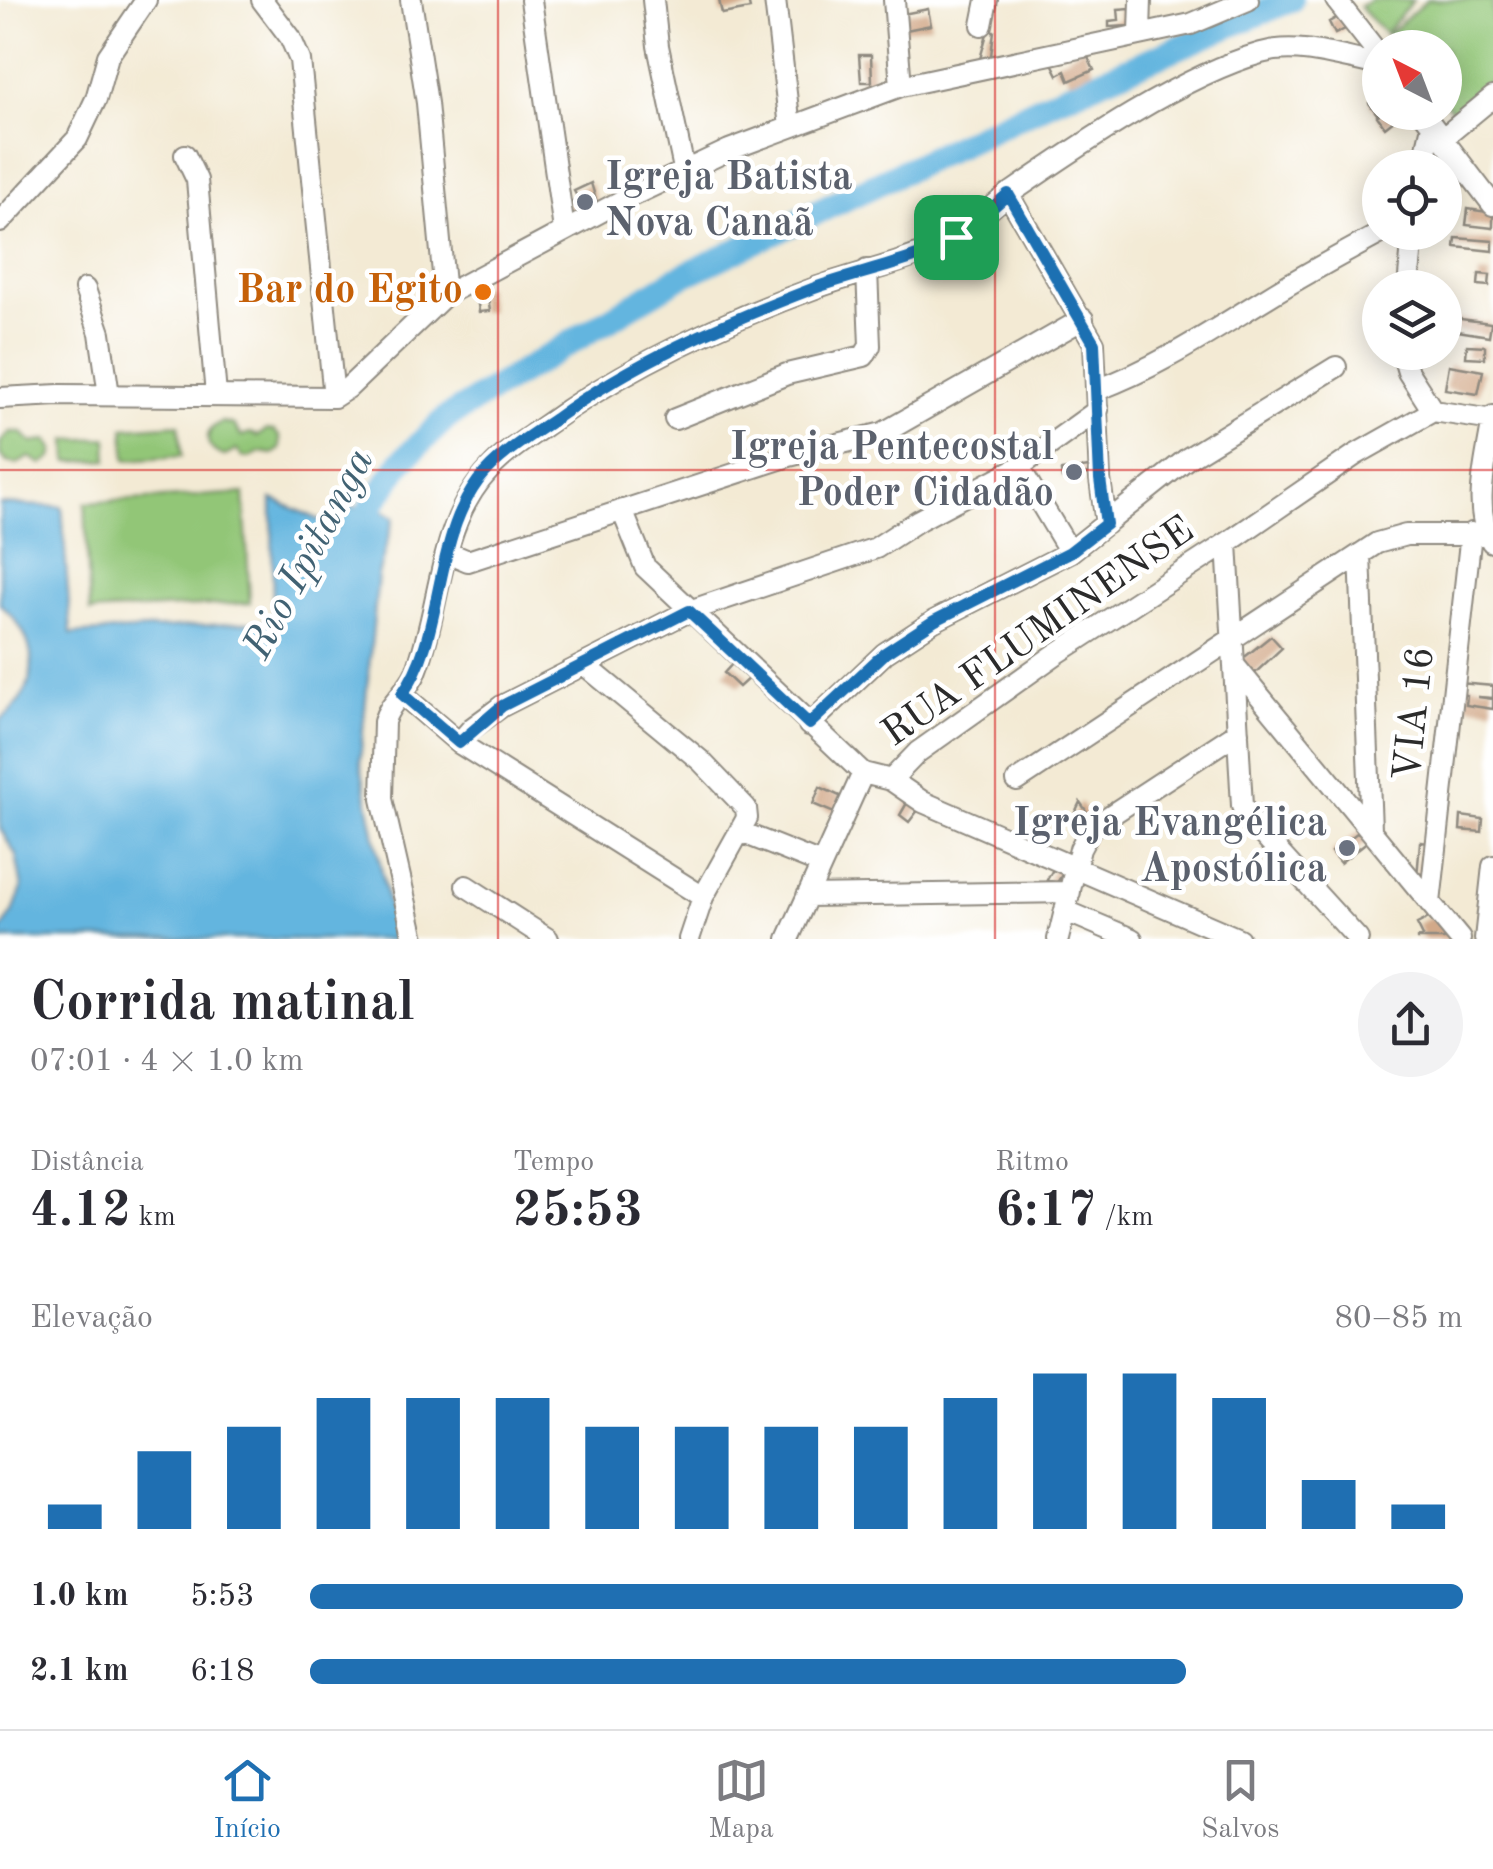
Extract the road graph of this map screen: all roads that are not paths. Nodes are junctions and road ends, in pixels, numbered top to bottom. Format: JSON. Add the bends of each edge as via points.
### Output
{"nodes":[{"id":1,"x":146,"y":0,"type":"edge"},
{"id":2,"x":262,"y":0,"type":"edge"},
{"id":3,"x":411,"y":0,"type":"edge"},
{"id":4,"x":531,"y":0,"type":"edge"},
{"id":5,"x":652,"y":0,"type":"edge"},
{"id":6,"x":775,"y":0,"type":"edge"},
{"id":7,"x":894,"y":0,"type":"edge"},
{"id":8,"x":987,"y":0,"type":"edge"},
{"id":9,"x":1140,"y":0,"type":"edge"},
{"id":10,"x":1193,"y":0,"type":"edge"},
{"id":11,"x":1248,"y":0,"type":"edge"},
{"id":12,"x":1336,"y":0,"type":"edge"},
{"id":13,"x":1192,"y":24,"type":"junction"},
{"id":14,"x":982,"y":26,"type":"dead end"},
{"id":15,"x":1362,"y":33,"type":"edge"},
{"id":16,"x":1140,"y":34,"type":"junction"},
{"id":17,"x":1362,"y":61,"type":"edge"},
{"id":18,"x":901,"y":86,"type":"junction"},
{"id":19,"x":1493,"y":97,"type":"edge"},
{"id":20,"x":1462,"y":112,"type":"edge"},
{"id":21,"x":790,"y":126,"type":"junction"},
{"id":22,"x":1435,"y":130,"type":"edge"},
{"id":23,"x":186,"y":155,"type":"dead end"},
{"id":24,"x":684,"y":169,"type":"junction"},
{"id":25,"x":1008,"y":194,"type":"junction"},
{"id":26,"x":1493,"y":205,"type":"edge"},
{"id":27,"x":0,"y":222,"type":"edge"},
{"id":28,"x":564,"y":230,"type":"junction"},
{"id":29,"x":1362,"y":244,"type":"edge"},
{"id":30,"x":866,"y":270,"type":"junction"},
{"id":31,"x":85,"y":289,"type":"dead end"},
{"id":32,"x":445,"y":296,"type":"junction"},
{"id":33,"x":1083,"y":320,"type":"junction"},
{"id":34,"x":1336,"y":367,"type":"dead end"},
{"id":35,"x":1407,"y":370,"type":"edge"},
{"id":36,"x":109,"y":395,"type":"junction"},
{"id":37,"x":216,"y":395,"type":"junction"},
{"id":38,"x":334,"y":396,"type":"junction"},
{"id":39,"x":0,"y":398,"type":"edge"},
{"id":40,"x":1098,"y":400,"type":"junction"},
{"id":41,"x":1433,"y":410,"type":"junction"},
{"id":42,"x":1493,"y":418,"type":"edge"},
{"id":43,"x":675,"y":420,"type":"dead end"},
{"id":44,"x":1019,"y":467,"type":"junction"},
{"id":45,"x":622,"y":510,"type":"junction"},
{"id":46,"x":1106,"y":524,"type":"junction"},
{"id":47,"x":1484,"y":537,"type":"edge"},
{"id":48,"x":1227,"y":543,"type":"junction"},
{"id":49,"x":446,"y":552,"type":"junction"},
{"id":50,"x":1070,"y":552,"type":"junction"},
{"id":51,"x":1360,"y":554,"type":"junction"},
{"id":52,"x":689,"y":611,"type":"junction"},
{"id":53,"x":1234,"y":639,"type":"junction"},
{"id":54,"x":586,"y":666,"type":"junction"},
{"id":55,"x":1235,"y":666,"type":"junction"},
{"id":56,"x":402,"y":694,"type":"junction"},
{"id":57,"x":809,"y":724,"type":"junction"},
{"id":58,"x":1238,"y":732,"type":"junction"},
{"id":59,"x":459,"y":743,"type":"junction"},
{"id":60,"x":863,"y":773,"type":"junction"},
{"id":61,"x":890,"y":780,"type":"junction"},
{"id":62,"x":1018,"y":781,"type":"dead end"},
{"id":63,"x":1371,"y":829,"type":"junction"},
{"id":64,"x":740,"y":832,"type":"junction"},
{"id":65,"x":821,"y":864,"type":"junction"},
{"id":66,"x":1493,"y":866,"type":"edge"},
{"id":67,"x":1075,"y":870,"type":"junction"},
{"id":68,"x":466,"y":886,"type":"dead end"},
{"id":69,"x":806,"y":896,"type":"junction"},
{"id":70,"x":703,"y":897,"type":"junction"},
{"id":71,"x":1068,"y":901,"type":"junction"},
{"id":72,"x":1430,"y":902,"type":"junction"},
{"id":73,"x":1487,"y":938,"type":"edge"},
{"id":74,"x":414,"y":939,"type":"edge"},
{"id":75,"x":548,"y":939,"type":"edge"},
{"id":76,"x":689,"y":939,"type":"edge"},
{"id":77,"x":788,"y":939,"type":"edge"},
{"id":78,"x":1058,"y":939,"type":"edge"},
{"id":79,"x":1132,"y":939,"type":"edge"},
{"id":80,"x":1239,"y":939,"type":"edge"},
{"id":81,"x":1357,"y":939,"type":"edge"},
{"id":82,"x":1460,"y":939,"type":"edge"}],
"edges":[{"from":1,"to":27,"type":"street","via":[[108,56],[77,139]]},
{"from":2,"to":38,"type":"street","via":[[300,60]]},
{"from":3,"to":32,"type":"street"},
{"from":4,"to":28,"type":"street"},
{"from":5,"to":24,"type":"street"},
{"from":6,"to":21,"type":"street"},
{"from":7,"to":18,"type":"street"},
{"from":8,"to":14,"type":"street"},
{"from":9,"to":16,"type":"street"},
{"from":10,"to":13,"type":"street"},
{"from":11,"to":13,"type":"street"},
{"from":12,"to":15,"type":"street"},
{"from":13,"to":16,"type":"street"},
{"from":16,"to":18,"type":"street"},
{"from":17,"to":25,"type":"street","via":[[1293,48],[1239,60],[1138,112]]},
{"from":18,"to":21,"type":"street"},
{"from":19,"to":20,"type":"street"},
{"from":21,"to":24,"type":"street"},
{"from":22,"to":26,"type":"street"},
{"from":23,"to":37,"type":"street","via":[[197,180]]},
{"from":24,"to":28,"type":"street"},
{"from":25,"to":30,"type":"street","via":[[942,244]]},
{"from":25,"to":33,"type":"street"},
{"from":28,"to":32,"type":"street"},
{"from":29,"to":40,"type":"street"},
{"from":30,"to":43,"type":"street","via":[[870,346],[864,356],[788,374]]},
{"from":30,"to":49,"type":"street","via":[[760,310],[592,392],[492,466],[464,504]]},
{"from":31,"to":36,"type":"street"},
{"from":32,"to":38,"type":"street"},
{"from":33,"to":40,"type":"street","via":[[1094,343]]},
{"from":33,"to":45,"type":"street","via":[[884,433],[788,456]]},
{"from":34,"to":46,"type":"street","via":[[1158,478]]},
{"from":35,"to":41,"type":"street"},
{"from":36,"to":37,"type":"street"},
{"from":36,"to":39,"type":"street"},
{"from":37,"to":38,"type":"street"},
{"from":40,"to":44,"type":"street"},
{"from":40,"to":46,"type":"street"},
{"from":41,"to":42,"type":"street"},
{"from":41,"to":48,"type":"street","name":"RUA FLUMINENSE","via":[[1354,455]]},
{"from":42,"to":47,"type":"street","name":"VIA 16"},
{"from":44,"to":50,"type":"street"},
{"from":44,"to":52,"type":"street","via":[[876,548]]},
{"from":45,"to":49,"type":"street","via":[[468,561]]},
{"from":45,"to":52,"type":"street","via":[[645,568]]},
{"from":46,"to":50,"type":"street"},
{"from":47,"to":51,"type":"street","via":[[1395,536]]},
{"from":47,"to":72,"type":"street","name":"VIA 16"},
{"from":48,"to":53,"type":"street"},
{"from":48,"to":61,"type":"street","name":"RUA FLUMINENSE","via":[[1040,665],[918,752]]},
{"from":49,"to":56,"type":"street","via":[[417,670]]},
{"from":50,"to":57,"type":"street","via":[[885,653]]},
{"from":51,"to":53,"type":"street"},
{"from":51,"to":63,"type":"street"},
{"from":52,"to":54,"type":"street"},
{"from":52,"to":57,"type":"street"},
{"from":53,"to":55,"type":"street"},
{"from":53,"to":62,"type":"street"},
{"from":54,"to":59,"type":"street","via":[[502,706]]},
{"from":54,"to":64,"type":"street","via":[[742,803],[747,818]]},
{"from":55,"to":58,"type":"street"},
{"from":55,"to":63,"type":"street"},
{"from":56,"to":59,"type":"street"},
{"from":56,"to":74,"type":"street","via":[[386,713],[381,788]]},
{"from":57,"to":60,"type":"street"},
{"from":58,"to":67,"type":"street","via":[[1091,828]]},
{"from":58,"to":81,"type":"street","via":[[1240,796],[1253,824]]},
{"from":59,"to":70,"type":"street"},
{"from":60,"to":61,"type":"street"},
{"from":60,"to":65,"type":"street"},
{"from":61,"to":67,"type":"street","via":[[923,802]]},
{"from":63,"to":72,"type":"street"},
{"from":64,"to":65,"type":"street"},
{"from":64,"to":70,"type":"street"},
{"from":65,"to":69,"type":"street"},
{"from":66,"to":73,"type":"street"},
{"from":67,"to":71,"type":"street"},
{"from":67,"to":80,"type":"street"},
{"from":68,"to":75,"type":"street"},
{"from":69,"to":71,"type":"street"},
{"from":69,"to":77,"type":"street"},
{"from":70,"to":76,"type":"street"},
{"from":71,"to":78,"type":"street"},
{"from":71,"to":79,"type":"street"},
{"from":72,"to":82,"type":"street"}]}
